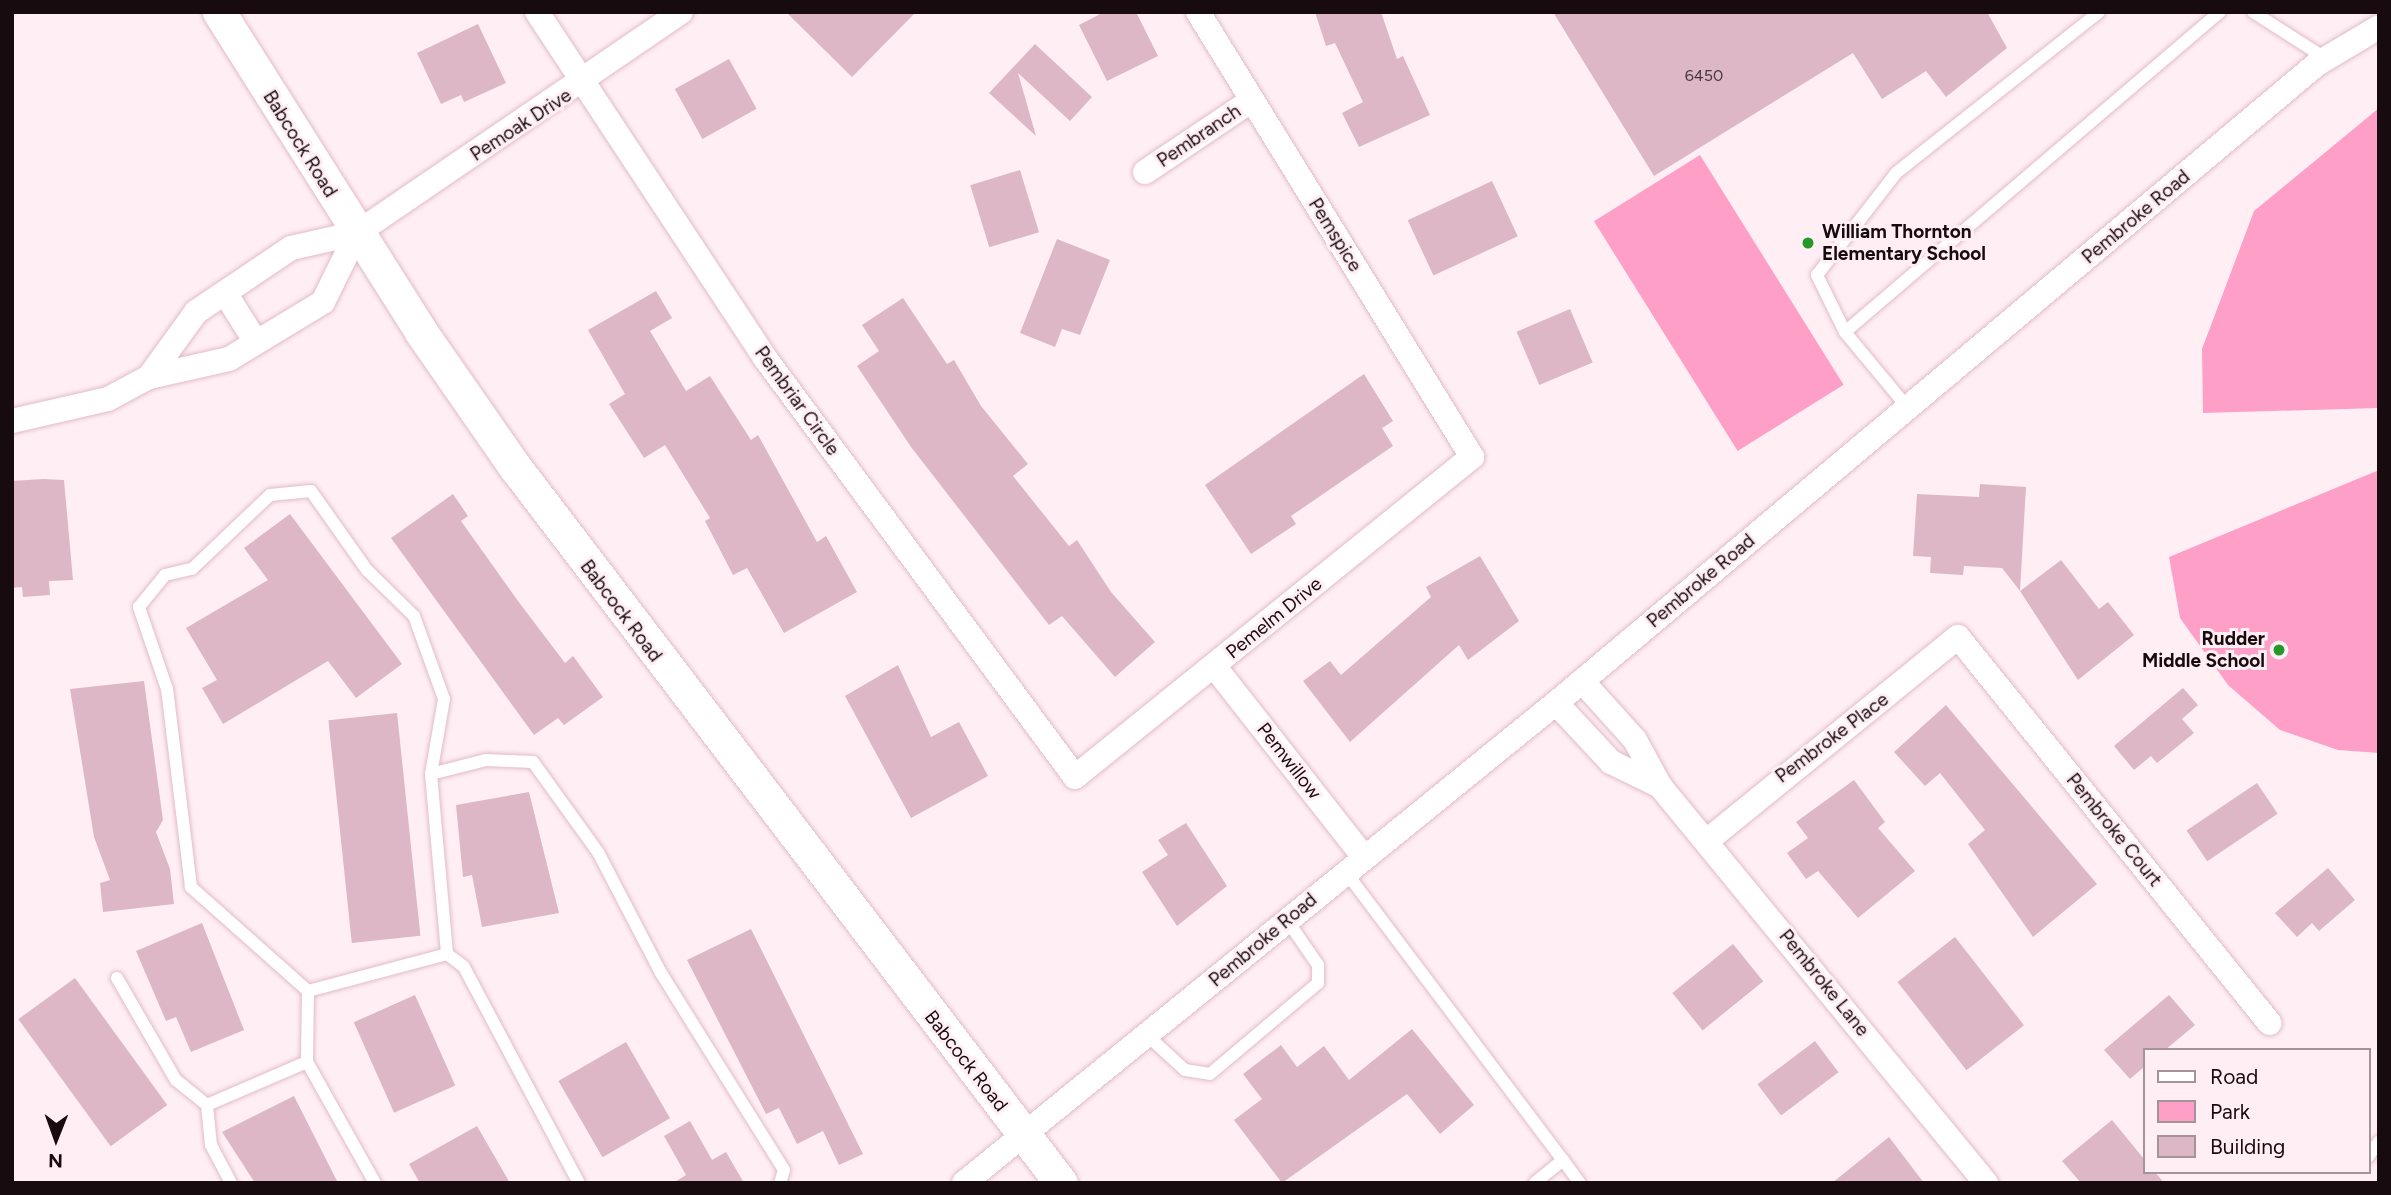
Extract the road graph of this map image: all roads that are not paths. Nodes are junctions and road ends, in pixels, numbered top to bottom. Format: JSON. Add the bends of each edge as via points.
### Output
{"nodes":[{"id":1,"x":219,"y":12,"type":"edge"},
{"id":2,"x":537,"y":12,"type":"edge"},
{"id":3,"x":681,"y":12,"type":"edge"},
{"id":4,"x":1198,"y":12,"type":"edge"},
{"id":5,"x":2099,"y":12,"type":"edge"},
{"id":6,"x":2220,"y":12,"type":"edge"},
{"id":7,"x":2253,"y":12,"type":"edge"},
{"id":8,"x":2379,"y":27,"type":"edge"},
{"id":9,"x":2325,"y":58,"type":"junction"},
{"id":10,"x":582,"y":84,"type":"junction"},
{"id":11,"x":1252,"y":100,"type":"junction"},
{"id":12,"x":1145,"y":172,"type":"dead end"},
{"id":13,"x":357,"y":233,"type":"junction"},
{"id":14,"x":225,"y":293,"type":"junction"},
{"id":15,"x":1845,"y":332,"type":"junction"},
{"id":16,"x":256,"y":342,"type":"junction"},
{"id":17,"x":149,"y":377,"type":"junction"},
{"id":18,"x":1908,"y":408,"type":"junction"},
{"id":19,"x":12,"y":421,"type":"edge"},
{"id":20,"x":1472,"y":457,"type":"joint"},
{"id":21,"x":1958,"y":637,"type":"joint"},
{"id":22,"x":1214,"y":666,"type":"junction"},
{"id":23,"x":1582,"y":681,"type":"junction"},
{"id":24,"x":1556,"y":703,"type":"junction"},
{"id":25,"x":431,"y":774,"type":"junction"},
{"id":26,"x":1074,"y":777,"type":"joint"},
{"id":27,"x":1660,"y":786,"type":"junction"},
{"id":28,"x":1708,"y":840,"type":"junction"},
{"id":29,"x":1354,"y":863,"type":"junction"},
{"id":30,"x":1287,"y":920,"type":"junction"},
{"id":31,"x":447,"y":954,"type":"junction"},
{"id":32,"x":117,"y":978,"type":"dead end"},
{"id":33,"x":308,"y":991,"type":"junction"},
{"id":34,"x":2270,"y":1023,"type":"dead end"},
{"id":35,"x":1148,"y":1036,"type":"junction"},
{"id":36,"x":307,"y":1062,"type":"junction"},
{"id":37,"x":207,"y":1105,"type":"junction"},
{"id":38,"x":1022,"y":1134,"type":"junction"},
{"id":39,"x":1563,"y":1160,"type":"junction"},
{"id":40,"x":230,"y":1183,"type":"edge"},
{"id":41,"x":375,"y":1183,"type":"edge"},
{"id":42,"x":579,"y":1183,"type":"edge"},
{"id":43,"x":780,"y":1183,"type":"edge"},
{"id":44,"x":964,"y":1183,"type":"edge"},
{"id":45,"x":1061,"y":1183,"type":"edge"},
{"id":46,"x":1535,"y":1183,"type":"edge"},
{"id":47,"x":1580,"y":1183,"type":"edge"},
{"id":48,"x":1986,"y":1183,"type":"edge"}],
"edges":[{"from":1,"to":13,"type":"main road","name":"Babcock Road"},
{"from":2,"to":10,"type":"street","name":"Pembriar Circle"},
{"from":3,"to":10,"type":"street","name":"Pemoak Drive"},
{"from":4,"to":11,"type":"street","name":"Pemspice"},
{"from":5,"to":15,"type":"lane","via":[[1896,173],[1817,275]]},
{"from":6,"to":15,"type":"lane"},
{"from":7,"to":9,"type":"lane"},
{"from":8,"to":9,"type":"street","name":"Pembroke Road"},
{"from":9,"to":18,"type":"street","name":"Pembroke Road"},
{"from":10,"to":13,"type":"street","name":"Pemoak Drive"},
{"from":10,"to":26,"type":"street","name":"Pembriar Circle","via":[[765,358]]},
{"from":11,"to":12,"type":"street","name":"Pembranch"},
{"from":11,"to":20,"type":"street","name":"Pemspice"},
{"from":13,"to":14,"type":"street","via":[[291,248]]},
{"from":13,"to":16,"type":"street","via":[[323,302]]},
{"from":13,"to":38,"type":"main road","name":"Babcock Road","via":[[615,606]]},
{"from":14,"to":16,"type":"street"},
{"from":14,"to":17,"type":"street","via":[[196,312]]},
{"from":15,"to":18,"type":"lane"},
{"from":16,"to":17,"type":"street","via":[[229,359]]},
{"from":17,"to":19,"type":"street","via":[[108,399]]},
{"from":18,"to":23,"type":"street","name":"Pembroke Road"},
{"from":20,"to":22,"type":"street","name":"Pemelm Drive"},
{"from":21,"to":28,"type":"street","name":"Pembroke Place"},
{"from":21,"to":34,"type":"street","name":"Pembroke Court"},
{"from":22,"to":26,"type":"street","name":"Pemelm Drive"},
{"from":22,"to":29,"type":"street","name":"Pemwillow"},
{"from":23,"to":24,"type":"street","name":"Pembroke Road"},
{"from":23,"to":27,"type":"street","name":"Pembroke Lane","via":[[1635,740]]},
{"from":24,"to":27,"type":"street","name":"Pembroke Lane","via":[[1611,762]]},
{"from":24,"to":29,"type":"street","name":"Pembroke Road"},
{"from":25,"to":31,"type":"lane"},
{"from":25,"to":33,"type":"lane","via":[[444,699],[414,616],[367,570],[311,491],[270,495],[192,569],[165,575],[139,607],[167,689],[191,887]]},
{"from":25,"to":43,"type":"lane","via":[[486,760],[533,762],[598,852],[660,973],[784,1170]]},
{"from":27,"to":28,"type":"street","name":"Pembroke Lane"},
{"from":28,"to":48,"type":"street","name":"Pembroke Lane"},
{"from":29,"to":30,"type":"street","name":"Pembroke Road"},
{"from":29,"to":39,"type":"lane"},
{"from":30,"to":35,"type":"street","name":"Pembroke Road"},
{"from":30,"to":35,"type":"lane","via":[[1318,965],[1318,983],[1210,1074],[1185,1070]]},
{"from":31,"to":33,"type":"lane"},
{"from":31,"to":42,"type":"lane","via":[[464,967]]},
{"from":32,"to":37,"type":"lane","via":[[176,1080]]},
{"from":33,"to":36,"type":"lane"},
{"from":35,"to":38,"type":"street","name":"Pembroke Road"},
{"from":36,"to":37,"type":"lane"},
{"from":36,"to":41,"type":"lane"},
{"from":37,"to":40,"type":"lane","via":[[211,1145]]},
{"from":38,"to":44,"type":"street","name":"Pembroke Road"},
{"from":38,"to":45,"type":"main road","name":"Babcock Road"},
{"from":39,"to":46,"type":"lane"},
{"from":39,"to":47,"type":"lane"}]}
